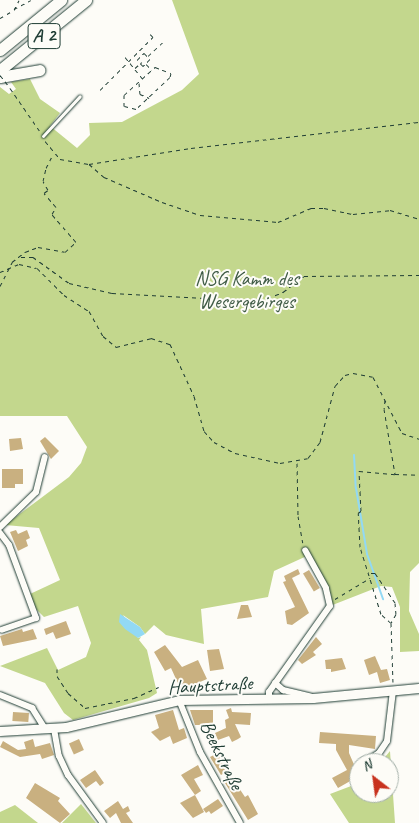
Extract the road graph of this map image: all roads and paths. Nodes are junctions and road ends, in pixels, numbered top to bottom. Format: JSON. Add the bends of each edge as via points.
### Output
{"nodes":[{"id":1,"x":19,"y":0,"type":"edge"},
{"id":2,"x":31,"y":0,"type":"edge"},
{"id":3,"x":61,"y":0,"type":"edge"},
{"id":4,"x":86,"y":0,"type":"edge"},
{"id":5,"x":14,"y":10,"type":"junction"},
{"id":6,"x":0,"y":18,"type":"edge"},
{"id":7,"x":150,"y":34,"type":"dead end"},
{"id":8,"x":164,"y":41,"type":"dead end"},
{"id":9,"x":0,"y":50,"type":"edge"},
{"id":10,"x":148,"y":56,"type":"junction"},
{"id":11,"x":125,"y":57,"type":"dead end"},
{"id":12,"x":127,"y":60,"type":"junction"},
{"id":13,"x":141,"y":62,"type":"junction"},
{"id":14,"x":146,"y":63,"type":"junction"},
{"id":15,"x":134,"y":68,"type":"junction"},
{"id":16,"x":0,"y":70,"type":"edge"},
{"id":17,"x":38,"y":70,"type":"dead end"},
{"id":18,"x":152,"y":70,"type":"junction"},
{"id":19,"x":0,"y":76,"type":"edge"},
{"id":20,"x":143,"y":79,"type":"junction"},
{"id":21,"x":139,"y":82,"type":"junction"},
{"id":22,"x":10,"y":88,"type":"dead end"},
{"id":23,"x":100,"y":90,"type":"dead end"},
{"id":24,"x":80,"y":96,"type":"dead end"},
{"id":25,"x":149,"y":98,"type":"junction"},
{"id":26,"x":419,"y":122,"type":"edge"},
{"id":27,"x":43,"y":136,"type":"dead end"},
{"id":28,"x":54,"y":154,"type":"dead end"},
{"id":29,"x":419,"y":219,"type":"edge"},
{"id":30,"x":21,"y":257,"type":"junction"},
{"id":31,"x":9,"y":267,"type":"junction"},
{"id":32,"x":0,"y":272,"type":"edge"},
{"id":33,"x":419,"y":275,"type":"edge"},
{"id":34,"x":0,"y":286,"type":"edge"},
{"id":35,"x":386,"y":399,"type":"junction"},
{"id":36,"x":419,"y":439,"type":"edge"},
{"id":37,"x":45,"y":457,"type":"dead end"},
{"id":38,"x":297,"y":462,"type":"junction"},
{"id":39,"x":394,"y":474,"type":"junction"},
{"id":40,"x":419,"y":475,"type":"edge"},
{"id":41,"x":0,"y":526,"type":"edge"},
{"id":42,"x":0,"y":533,"type":"edge"},
{"id":43,"x":305,"y":550,"type":"joint"},
{"id":44,"x":370,"y":573,"type":"junction"},
{"id":45,"x":371,"y":577,"type":"junction"},
{"id":46,"x":330,"y":602,"type":"junction"},
{"id":47,"x":391,"y":622,"type":"junction"},
{"id":48,"x":2,"y":630,"type":"dead end"},
{"id":49,"x":57,"y":669,"type":"dead end"},
{"id":50,"x":275,"y":683,"type":"junction"},
{"id":51,"x":159,"y":687,"type":"dead end"},
{"id":52,"x":419,"y":688,"type":"edge"},
{"id":53,"x":393,"y":691,"type":"junction"},
{"id":54,"x":0,"y":695,"type":"edge"},
{"id":55,"x":313,"y":698,"type":"junction"},
{"id":56,"x":179,"y":700,"type":"junction"},
{"id":57,"x":269,"y":700,"type":"junction"},
{"id":58,"x":50,"y":729,"type":"junction"},
{"id":59,"x":0,"y":730,"type":"edge"},
{"id":60,"x":379,"y":753,"type":"edge"},
{"id":61,"x":103,"y":823,"type":"edge"},
{"id":62,"x":240,"y":823,"type":"edge"}],
"edges":[{"from":1,"to":5,"type":"path"},
{"from":2,"to":5,"type":"path"},
{"from":3,"to":9,"type":"highway","number":"A 2"},
{"from":4,"to":16,"type":"highway","number":"A 2"},
{"from":5,"to":6,"type":"path"},
{"from":7,"to":12,"type":"path","via":[[153,36]]},
{"from":8,"to":10,"type":"path"},
{"from":10,"to":13,"type":"path","via":[[144,53],[137,60]]},
{"from":10,"to":14,"type":"path","via":[[150,59]]},
{"from":11,"to":12,"type":"path"},
{"from":12,"to":15,"type":"path"},
{"from":12,"to":23,"type":"path","via":[[118,74]]},
{"from":13,"to":14,"type":"path","via":[[143,66]]},
{"from":13,"to":15,"type":"path"},
{"from":14,"to":18,"type":"path"},
{"from":15,"to":20,"type":"path"},
{"from":17,"to":19,"type":"highway"},
{"from":18,"to":20,"type":"path"},
{"from":18,"to":25,"type":"path","via":[[155,67],[171,73]]},
{"from":19,"to":22,"type":"path","bridge":true},
{"from":20,"to":21,"type":"path"},
{"from":21,"to":25,"type":"path","via":[[140,94]]},
{"from":21,"to":25,"type":"path","via":[[124,95],[124,106],[136,109]]},
{"from":24,"to":27,"type":"lane"},
{"from":26,"to":29,"type":"path","via":[[191,148],[89,164],[104,177],[200,215],[278,222],[311,208],[324,208],[353,214],[390,210]]},
{"from":28,"to":30,"type":"path","via":[[46,168],[43,181],[48,190],[44,193],[56,207],[52,214],[76,242],[65,252],[38,247]]},
{"from":30,"to":31,"type":"path"},
{"from":30,"to":33,"type":"path","via":[[32,258],[69,283],[112,293],[260,301],[282,292],[304,276]]},
{"from":31,"to":32,"type":"path"},
{"from":31,"to":34,"type":"path"},
{"from":31,"to":38,"type":"path","via":[[30,265],[45,274],[64,295],[89,311],[103,336],[116,347],[150,338],[170,344],[194,396],[200,424],[214,442],[252,459]]},
{"from":35,"to":36,"type":"path","via":[[402,433]]},
{"from":35,"to":38,"type":"path","via":[[369,374],[345,376],[335,386],[326,427],[316,452]]},
{"from":35,"to":39,"type":"path","via":[[384,409]]},
{"from":37,"to":41,"type":"street","via":[[36,492]]},
{"from":38,"to":43,"type":"path","via":[[298,516]]},
{"from":39,"to":40,"type":"path"},
{"from":39,"to":44,"type":"path","via":[[359,472],[360,546]]},
{"from":42,"to":48,"type":"street","via":[[9,545],[36,618]]},
{"from":43,"to":46,"type":"street"},
{"from":44,"to":45,"type":"path"},
{"from":44,"to":47,"type":"path","via":[[375,573],[395,603],[396,614]]},
{"from":45,"to":46,"type":"path"},
{"from":45,"to":47,"type":"path","via":[[381,614]]},
{"from":46,"to":50,"type":"street","via":[[329,610]]},
{"from":47,"to":53,"type":"path"},
{"from":49,"to":51,"type":"path","via":[[57,676],[68,693],[84,708],[134,698]]},
{"from":50,"to":55,"type":"street","via":[[283,690]]},
{"from":50,"to":57,"type":"street","via":[[269,692]]},
{"from":52,"to":53,"type":"main road","name":"Hauptstraße"},
{"from":53,"to":55,"type":"main road","name":"Hauptstraße"},
{"from":53,"to":60,"type":"street","via":[[387,741]]},
{"from":54,"to":58,"type":"street","via":[[32,708]]},
{"from":55,"to":57,"type":"main road","name":"Hauptstraße"},
{"from":56,"to":57,"type":"main road","name":"Hauptstraße"},
{"from":56,"to":58,"type":"main road","name":"Hauptstraße"},
{"from":56,"to":62,"type":"street","name":"Beekstraße","via":[[200,752]]},
{"from":58,"to":59,"type":"main road","name":"Hauptstraße"},
{"from":58,"to":61,"type":"street","via":[[68,775]]}]}
